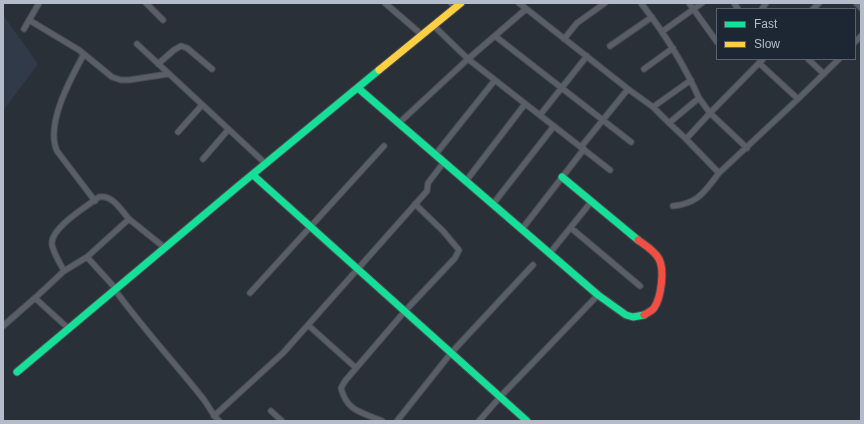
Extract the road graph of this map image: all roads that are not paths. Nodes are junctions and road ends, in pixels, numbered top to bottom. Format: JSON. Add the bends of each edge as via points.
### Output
{"nodes":[{"id":1,"x":39,"y":3,"type":"edge"},
{"id":2,"x":146,"y":3,"type":"edge"},
{"id":3,"x":386,"y":3,"type":"edge"},
{"id":4,"x":519,"y":3,"type":"edge"},
{"id":5,"x":605,"y":3,"type":"edge"},
{"id":6,"x":641,"y":3,"type":"edge"},
{"id":7,"x":689,"y":3,"type":"edge"},
{"id":8,"x":702,"y":3,"type":"edge"},
{"id":9,"x":856,"y":3,"type":"edge"},
{"id":10,"x":456,"y":4,"type":"edge"},
{"id":11,"x":861,"y":8,"type":"edge"},
{"id":12,"x":526,"y":9,"type":"junction"},
{"id":13,"x":694,"y":9,"type":"junction"},
{"id":14,"x":652,"y":17,"type":"junction"},
{"id":15,"x":29,"y":20,"type":"junction"},
{"id":16,"x":163,"y":20,"type":"dead end"},
{"id":17,"x":434,"y":26,"type":"junction"},
{"id":18,"x":24,"y":29,"type":"dead end"},
{"id":19,"x":663,"y":31,"type":"junction"},
{"id":20,"x":422,"y":35,"type":"junction"},
{"id":21,"x":495,"y":36,"type":"junction"},
{"id":22,"x":564,"y":39,"type":"junction"},
{"id":23,"x":716,"y":41,"type":"edge"},
{"id":24,"x":137,"y":44,"type":"dead end"},
{"id":25,"x":610,"y":46,"type":"dead end"},
{"id":26,"x":673,"y":48,"type":"junction"},
{"id":27,"x":84,"y":54,"type":"junction"},
{"id":28,"x":587,"y":56,"type":"junction"},
{"id":29,"x":468,"y":59,"type":"junction"},
{"id":30,"x":809,"y":60,"type":"edge"},
{"id":31,"x":838,"y":60,"type":"edge"},
{"id":32,"x":761,"y":61,"type":"edge"},
{"id":33,"x":158,"y":64,"type":"junction"},
{"id":34,"x":212,"y":69,"type":"dead end"},
{"id":35,"x":644,"y":69,"type":"dead end"},
{"id":36,"x":168,"y":74,"type":"junction"},
{"id":37,"x":824,"y":74,"type":"junction"},
{"id":38,"x":495,"y":80,"type":"junction"},
{"id":39,"x":691,"y":80,"type":"junction"},
{"id":40,"x":358,"y":88,"type":"junction"},
{"id":41,"x":563,"y":88,"type":"junction"},
{"id":42,"x":628,"y":89,"type":"junction"},
{"id":43,"x":699,"y":98,"type":"junction"},
{"id":44,"x":798,"y":99,"type":"junction"},
{"id":45,"x":525,"y":104,"type":"junction"},
{"id":46,"x":202,"y":105,"type":"junction"},
{"id":47,"x":653,"y":107,"type":"junction"},
{"id":48,"x":710,"y":112,"type":"junction"},
{"id":49,"x":540,"y":115,"type":"junction"},
{"id":50,"x":603,"y":119,"type":"junction"},
{"id":51,"x":399,"y":123,"type":"junction"},
{"id":52,"x":669,"y":123,"type":"junction"},
{"id":53,"x":554,"y":126,"type":"junction"},
{"id":54,"x":228,"y":130,"type":"junction"},
{"id":55,"x":178,"y":132,"type":"dead end"},
{"id":56,"x":686,"y":139,"type":"junction"},
{"id":57,"x":631,"y":142,"type":"dead end"},
{"id":58,"x":384,"y":146,"type":"dead end"},
{"id":59,"x":582,"y":148,"type":"junction"},
{"id":60,"x":747,"y":148,"type":"junction"},
{"id":61,"x":435,"y":155,"type":"junction"},
{"id":62,"x":203,"y":159,"type":"dead end"},
{"id":63,"x":444,"y":162,"type":"junction"},
{"id":64,"x":266,"y":164,"type":"junction"},
{"id":65,"x":610,"y":170,"type":"dead end"},
{"id":66,"x":719,"y":173,"type":"junction"},
{"id":67,"x":252,"y":175,"type":"junction"},
{"id":68,"x":562,"y":177,"type":"junction"},
{"id":69,"x":466,"y":181,"type":"junction"},
{"id":70,"x":95,"y":201,"type":"junction"},
{"id":71,"x":591,"y":202,"type":"junction"},
{"id":72,"x":415,"y":204,"type":"junction"},
{"id":73,"x":493,"y":204,"type":"junction"},
{"id":74,"x":673,"y":206,"type":"dead end"},
{"id":75,"x":129,"y":219,"type":"junction"},
{"id":76,"x":310,"y":227,"type":"junction"},
{"id":77,"x":571,"y":228,"type":"junction"},
{"id":78,"x":522,"y":229,"type":"junction"},
{"id":79,"x":165,"y":248,"type":"junction"},
{"id":80,"x":550,"y":253,"type":"junction"},
{"id":81,"x":87,"y":257,"type":"junction"},
{"id":82,"x":533,"y":265,"type":"dead end"},
{"id":83,"x":357,"y":269,"type":"junction"},
{"id":84,"x":64,"y":271,"type":"junction"},
{"id":85,"x":640,"y":286,"type":"dead end"},
{"id":86,"x":115,"y":290,"type":"junction"},
{"id":87,"x":250,"y":293,"type":"dead end"},
{"id":88,"x":598,"y":295,"type":"junction"},
{"id":89,"x":35,"y":298,"type":"junction"},
{"id":90,"x":405,"y":311,"type":"junction"},
{"id":91,"x":308,"y":324,"type":"junction"},
{"id":92,"x":3,"y":326,"type":"edge"},
{"id":93,"x":69,"y":328,"type":"junction"},
{"id":94,"x":451,"y":353,"type":"junction"},
{"id":95,"x":356,"y":368,"type":"junction"},
{"id":96,"x":17,"y":372,"type":"dead end"},
{"id":97,"x":500,"y":397,"type":"junction"},
{"id":98,"x":271,"y":410,"type":"dead end"},
{"id":99,"x":214,"y":416,"type":"junction"},
{"id":100,"x":219,"y":421,"type":"edge"},
{"id":101,"x":282,"y":421,"type":"edge"},
{"id":102,"x":382,"y":421,"type":"edge"},
{"id":103,"x":397,"y":421,"type":"edge"},
{"id":104,"x":479,"y":421,"type":"edge"},
{"id":105,"x":527,"y":421,"type":"edge"}],
"edges":[{"from":1,"to":15,"type":"street"},
{"from":2,"to":16,"type":"street"},
{"from":3,"to":20,"type":"street"},
{"from":4,"to":12,"type":"street"},
{"from":5,"to":22,"type":"street","via":[[577,23]]},
{"from":6,"to":14,"type":"street"},
{"from":7,"to":13,"type":"street"},
{"from":8,"to":13,"type":"street"},
{"from":9,"to":11,"type":"street"},
{"from":10,"to":17,"type":"street"},
{"from":12,"to":21,"type":"street"},
{"from":12,"to":22,"type":"street"},
{"from":13,"to":19,"type":"street"},
{"from":13,"to":23,"type":"street"},
{"from":14,"to":19,"type":"street"},
{"from":14,"to":25,"type":"street"},
{"from":15,"to":18,"type":"street"},
{"from":15,"to":27,"type":"street"},
{"from":17,"to":20,"type":"street"},
{"from":17,"to":29,"type":"street"},
{"from":19,"to":26,"type":"street"},
{"from":20,"to":40,"type":"street"},
{"from":21,"to":29,"type":"street"},
{"from":21,"to":41,"type":"street"},
{"from":22,"to":28,"type":"street"},
{"from":24,"to":33,"type":"street"},
{"from":26,"to":35,"type":"street"},
{"from":26,"to":39,"type":"street"},
{"from":27,"to":36,"type":"street","via":[[112,77],[121,80]]},
{"from":27,"to":70,"type":"street","via":[[62,100],[54,122],[53,137],[57,151]]},
{"from":28,"to":41,"type":"street"},
{"from":28,"to":42,"type":"street"},
{"from":29,"to":38,"type":"street"},
{"from":29,"to":51,"type":"street"},
{"from":30,"to":37,"type":"street"},
{"from":31,"to":37,"type":"street"},
{"from":32,"to":44,"type":"street"},
{"from":32,"to":48,"type":"street"},
{"from":33,"to":34,"type":"street","via":[[182,46]]},
{"from":33,"to":36,"type":"street"},
{"from":36,"to":46,"type":"street"},
{"from":37,"to":44,"type":"street"},
{"from":38,"to":45,"type":"street"},
{"from":38,"to":61,"type":"street"},
{"from":39,"to":43,"type":"street"},
{"from":39,"to":47,"type":"street"},
{"from":40,"to":51,"type":"street"},
{"from":40,"to":64,"type":"street"},
{"from":41,"to":49,"type":"street"},
{"from":41,"to":50,"type":"street"},
{"from":42,"to":47,"type":"street"},
{"from":42,"to":50,"type":"street"},
{"from":43,"to":48,"type":"street"},
{"from":43,"to":52,"type":"street"},
{"from":44,"to":60,"type":"street"},
{"from":45,"to":49,"type":"street"},
{"from":45,"to":69,"type":"street"},
{"from":46,"to":54,"type":"street"},
{"from":46,"to":55,"type":"street"},
{"from":47,"to":52,"type":"street"},
{"from":48,"to":56,"type":"street"},
{"from":48,"to":60,"type":"street"},
{"from":49,"to":53,"type":"street"},
{"from":50,"to":57,"type":"street"},
{"from":50,"to":59,"type":"street"},
{"from":51,"to":61,"type":"street"},
{"from":52,"to":56,"type":"street"},
{"from":53,"to":59,"type":"street"},
{"from":53,"to":73,"type":"street"},
{"from":54,"to":62,"type":"street"},
{"from":54,"to":64,"type":"street"},
{"from":56,"to":66,"type":"street"},
{"from":58,"to":76,"type":"street"},
{"from":59,"to":65,"type":"street"},
{"from":59,"to":68,"type":"street"},
{"from":60,"to":66,"type":"street"},
{"from":61,"to":63,"type":"street"},
{"from":63,"to":69,"type":"street"},
{"from":63,"to":72,"type":"street","via":[[428,183],[427,191]]},
{"from":64,"to":67,"type":"street"},
{"from":66,"to":74,"type":"street","via":[[698,198],[689,203]]},
{"from":67,"to":76,"type":"street"},
{"from":67,"to":79,"type":"street"},
{"from":68,"to":71,"type":"street"},
{"from":68,"to":78,"type":"street"},
{"from":69,"to":73,"type":"street"},
{"from":70,"to":75,"type":"street","via":[[104,196],[110,199]]},
{"from":70,"to":84,"type":"street","via":[[57,230],[53,237],[51,244]]},
{"from":71,"to":77,"type":"street"},
{"from":71,"to":88,"type":"street","via":[[654,253],[659,259],[662,272],[662,285],[654,308],[644,315],[626,315]]},
{"from":72,"to":83,"type":"street"},
{"from":72,"to":90,"type":"street","via":[[459,250]]},
{"from":73,"to":78,"type":"street"},
{"from":75,"to":79,"type":"street"},
{"from":75,"to":81,"type":"street"},
{"from":76,"to":83,"type":"street"},
{"from":76,"to":87,"type":"street"},
{"from":77,"to":80,"type":"street"},
{"from":77,"to":85,"type":"street"},
{"from":78,"to":80,"type":"street"},
{"from":79,"to":86,"type":"street"},
{"from":80,"to":88,"type":"street"},
{"from":81,"to":84,"type":"street"},
{"from":81,"to":86,"type":"street"},
{"from":82,"to":94,"type":"street"},
{"from":83,"to":90,"type":"street"},
{"from":83,"to":91,"type":"street"},
{"from":84,"to":89,"type":"street"},
{"from":86,"to":93,"type":"street"},
{"from":86,"to":99,"type":"street","via":[[138,322],[202,397]]},
{"from":88,"to":97,"type":"street"},
{"from":89,"to":92,"type":"street"},
{"from":89,"to":93,"type":"street"},
{"from":90,"to":94,"type":"street"},
{"from":90,"to":95,"type":"street"},
{"from":91,"to":95,"type":"street"},
{"from":91,"to":99,"type":"street","via":[[283,352]]},
{"from":93,"to":96,"type":"street"},
{"from":94,"to":97,"type":"street"},
{"from":94,"to":103,"type":"street"},
{"from":95,"to":102,"type":"street","via":[[341,388],[344,397],[359,412]]},
{"from":97,"to":104,"type":"street"},
{"from":97,"to":105,"type":"street"},
{"from":98,"to":101,"type":"street"},
{"from":99,"to":100,"type":"street"}]}
